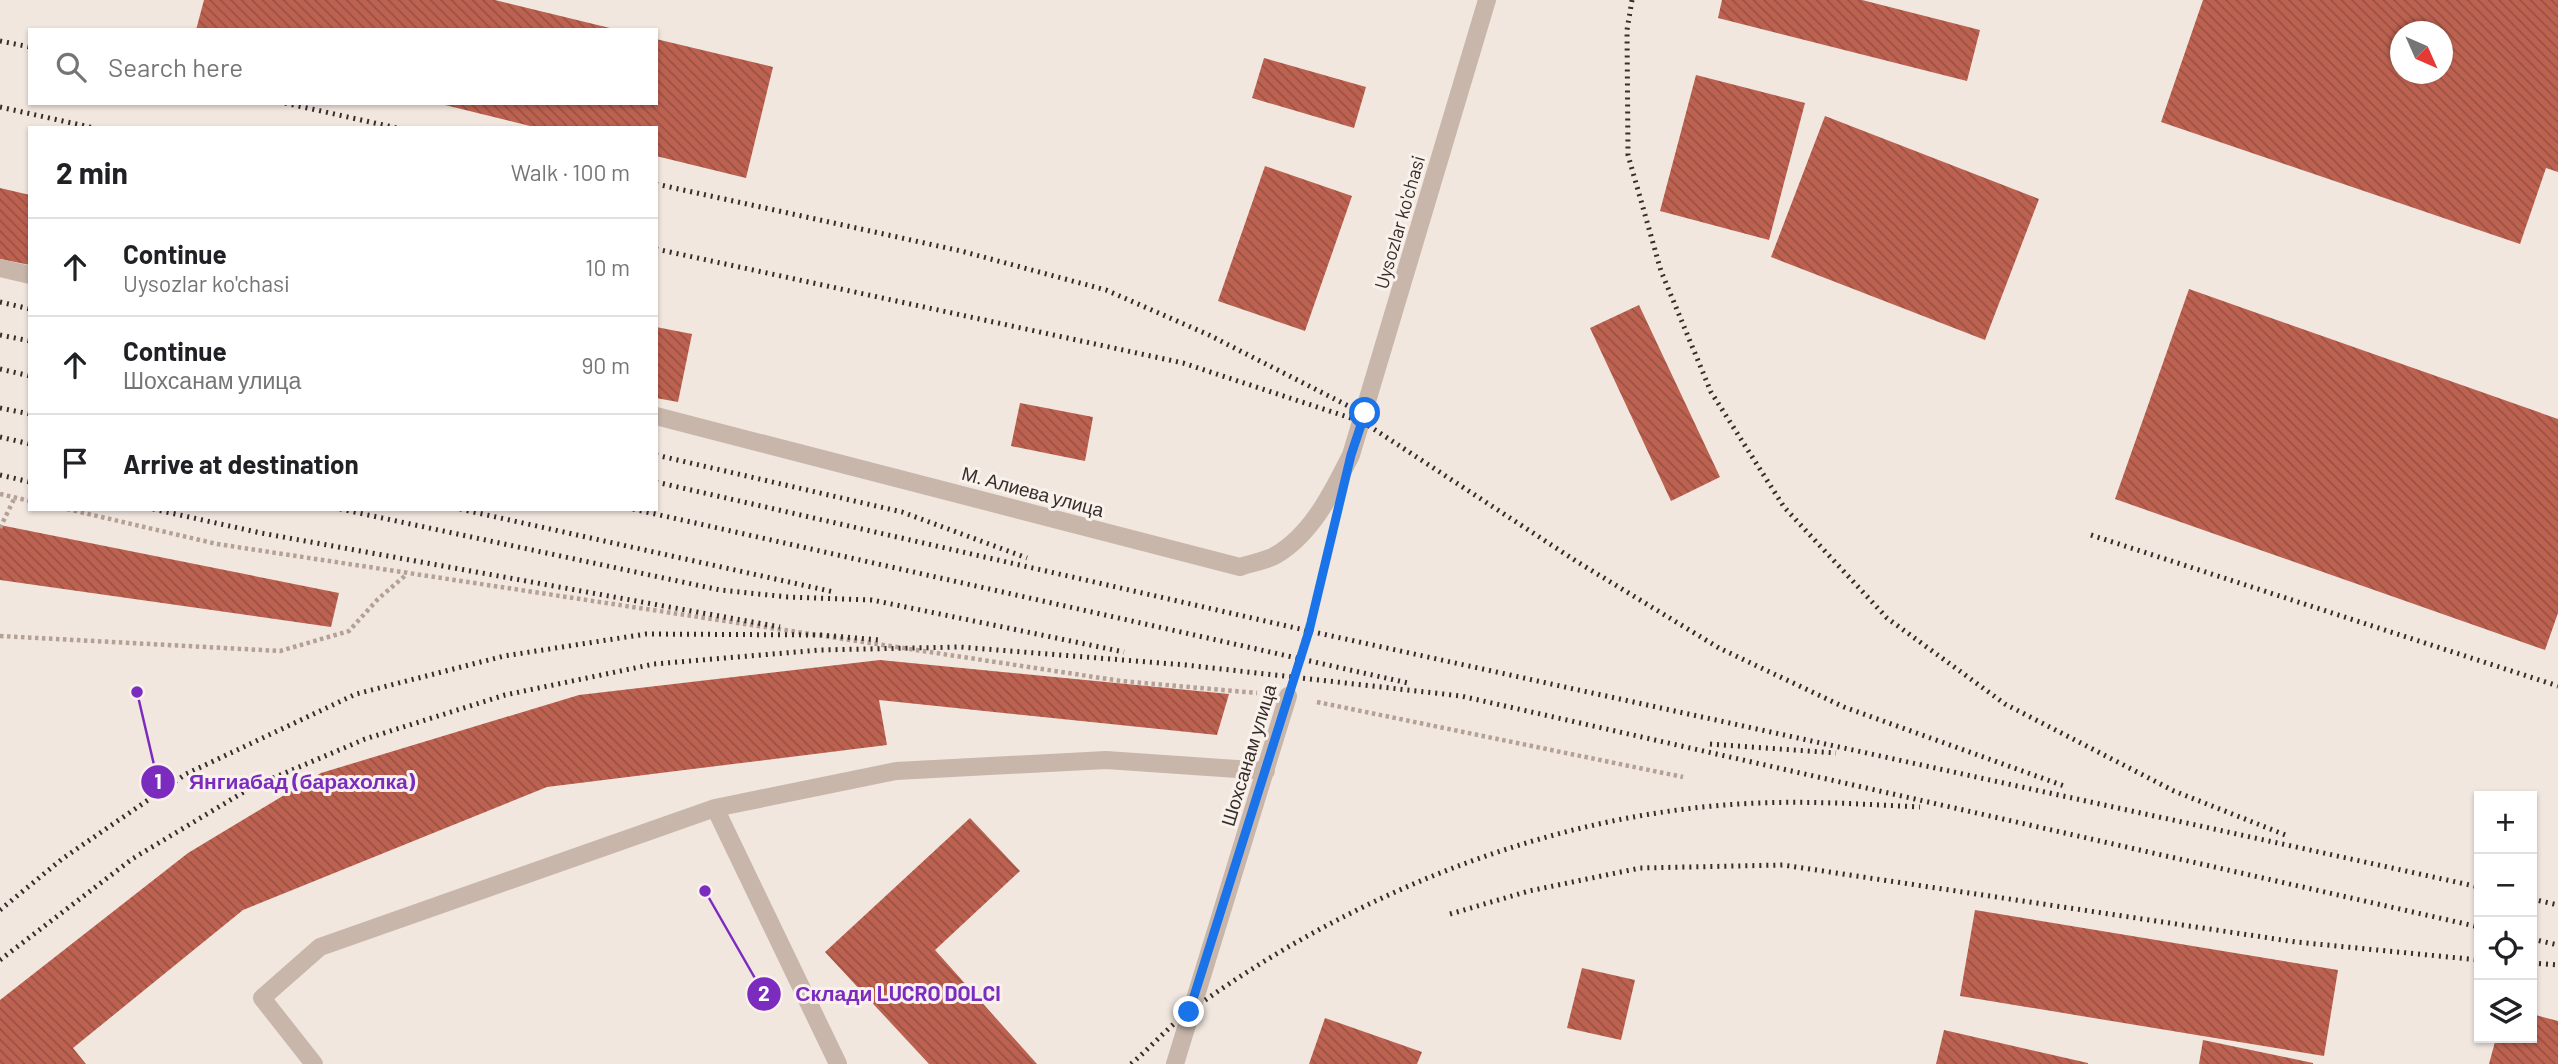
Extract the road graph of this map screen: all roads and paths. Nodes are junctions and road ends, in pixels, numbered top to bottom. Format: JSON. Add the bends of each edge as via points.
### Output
{"nodes":[{"id":1,"x":1487,"y":0,"type":"edge"},
{"id":2,"x":0,"y":268,"type":"edge"},
{"id":3,"x":28,"y":275,"type":"edge"},
{"id":4,"x":658,"y":417,"type":"edge"},
{"id":5,"x":1351,"y":455,"type":"joint"},
{"id":6,"x":0,"y":494,"type":"edge"},
{"id":7,"x":15,"y":497,"type":"junction"},
{"id":8,"x":28,"y":500,"type":"edge"},
{"id":9,"x":76,"y":511,"type":"edge"},
{"id":10,"x":0,"y":528,"type":"edge"},
{"id":11,"x":1328,"y":550,"type":"dead end"},
{"id":12,"x":408,"y":573,"type":"junction"},
{"id":13,"x":0,"y":636,"type":"edge"},
{"id":14,"x":1288,"y":696,"type":"junction"},
{"id":15,"x":1266,"y":771,"type":"junction"},
{"id":16,"x":1683,"y":777,"type":"dead end"},
{"id":17,"x":715,"y":808,"type":"junction"},
{"id":18,"x":314,"y":1064,"type":"edge"},
{"id":19,"x":838,"y":1064,"type":"edge"},
{"id":20,"x":1175,"y":1064,"type":"edge"}],
"edges":[{"from":1,"to":5,"type":"street","name":"Uysozlar ko'chasi"},
{"from":2,"to":3,"type":"street"},
{"from":4,"to":5,"type":"street","name":"М. Алиева улица","via":[[1240,567],[1276,556],[1303,532],[1330,498]]},
{"from":6,"to":7,"type":"path"},
{"from":7,"to":8,"type":"path"},
{"from":7,"to":10,"type":"path"},
{"from":9,"to":12,"type":"path","via":[[217,544]]},
{"from":11,"to":14,"type":"path","name":"Шохсанам улица"},
{"from":12,"to":13,"type":"path","via":[[349,631],[280,651]]},
{"from":12,"to":14,"type":"path","via":[[1121,681]]},
{"from":14,"to":15,"type":"street","name":"Шохсанам улица"},
{"from":14,"to":16,"type":"path"},
{"from":15,"to":17,"type":"street","via":[[1106,760],[896,771]]},
{"from":15,"to":20,"type":"street","name":"Шохсанам улица"},
{"from":17,"to":18,"type":"street","via":[[320,947],[262,998]]},
{"from":17,"to":19,"type":"street"}]}
